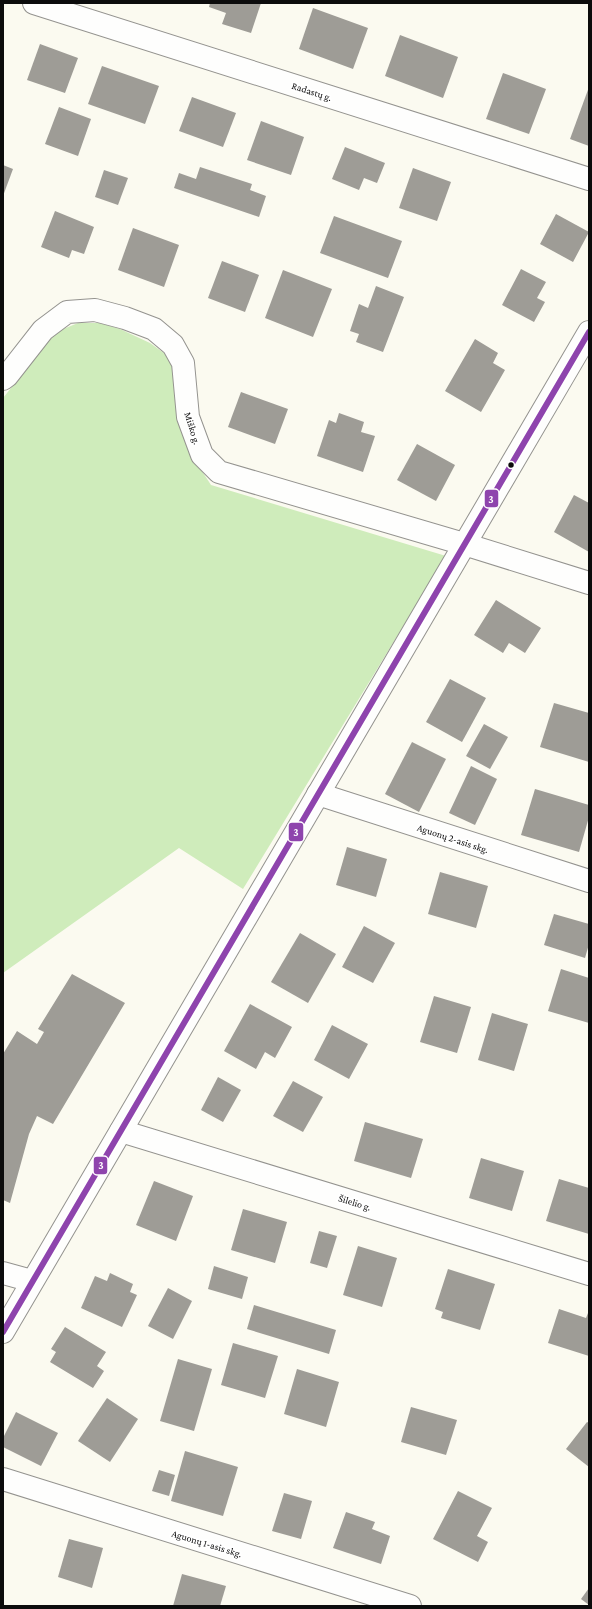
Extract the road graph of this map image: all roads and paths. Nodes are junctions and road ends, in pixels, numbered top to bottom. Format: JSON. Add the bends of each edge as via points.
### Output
{"nodes":[{"id":1,"x":34,"y":3,"type":"edge"},
{"id":2,"x":589,"y":179,"type":"edge"},
{"id":3,"x":589,"y":332,"type":"edge"},
{"id":4,"x":3,"y":379,"type":"edge"},
{"id":5,"x":464,"y":544,"type":"junction"},
{"id":6,"x":589,"y":583,"type":"edge"},
{"id":7,"x":318,"y":794,"type":"junction"},
{"id":8,"x":589,"y":882,"type":"edge"},
{"id":9,"x":121,"y":1131,"type":"junction"},
{"id":10,"x":3,"y":1273,"type":"edge"},
{"id":11,"x":589,"y":1274,"type":"edge"},
{"id":12,"x":32,"y":1281,"type":"junction"},
{"id":13,"x":3,"y":1332,"type":"edge"},
{"id":14,"x":3,"y":1479,"type":"edge"},
{"id":15,"x":410,"y":1606,"type":"edge"}],
"edges":[{"from":1,"to":2,"type":"street","name":"Radastų g."},
{"from":3,"to":5,"type":"street"},
{"from":4,"to":5,"type":"street","name":"Miško g.","via":[[43,330],[67,312],[95,310],[125,318],[154,329],[173,345],[183,363],[188,417],[202,455],[220,472]]},
{"from":5,"to":6,"type":"street","name":"Miško g."},
{"from":5,"to":7,"type":"street"},
{"from":7,"to":8,"type":"street","name":"Aguonų 2-asis skg."},
{"from":7,"to":9,"type":"street"},
{"from":9,"to":11,"type":"street","name":"Šilelio g."},
{"from":9,"to":12,"type":"street"},
{"from":10,"to":12,"type":"street"},
{"from":12,"to":13,"type":"street"},
{"from":14,"to":15,"type":"street","name":"Aguonų 1-asis skg."}]}
